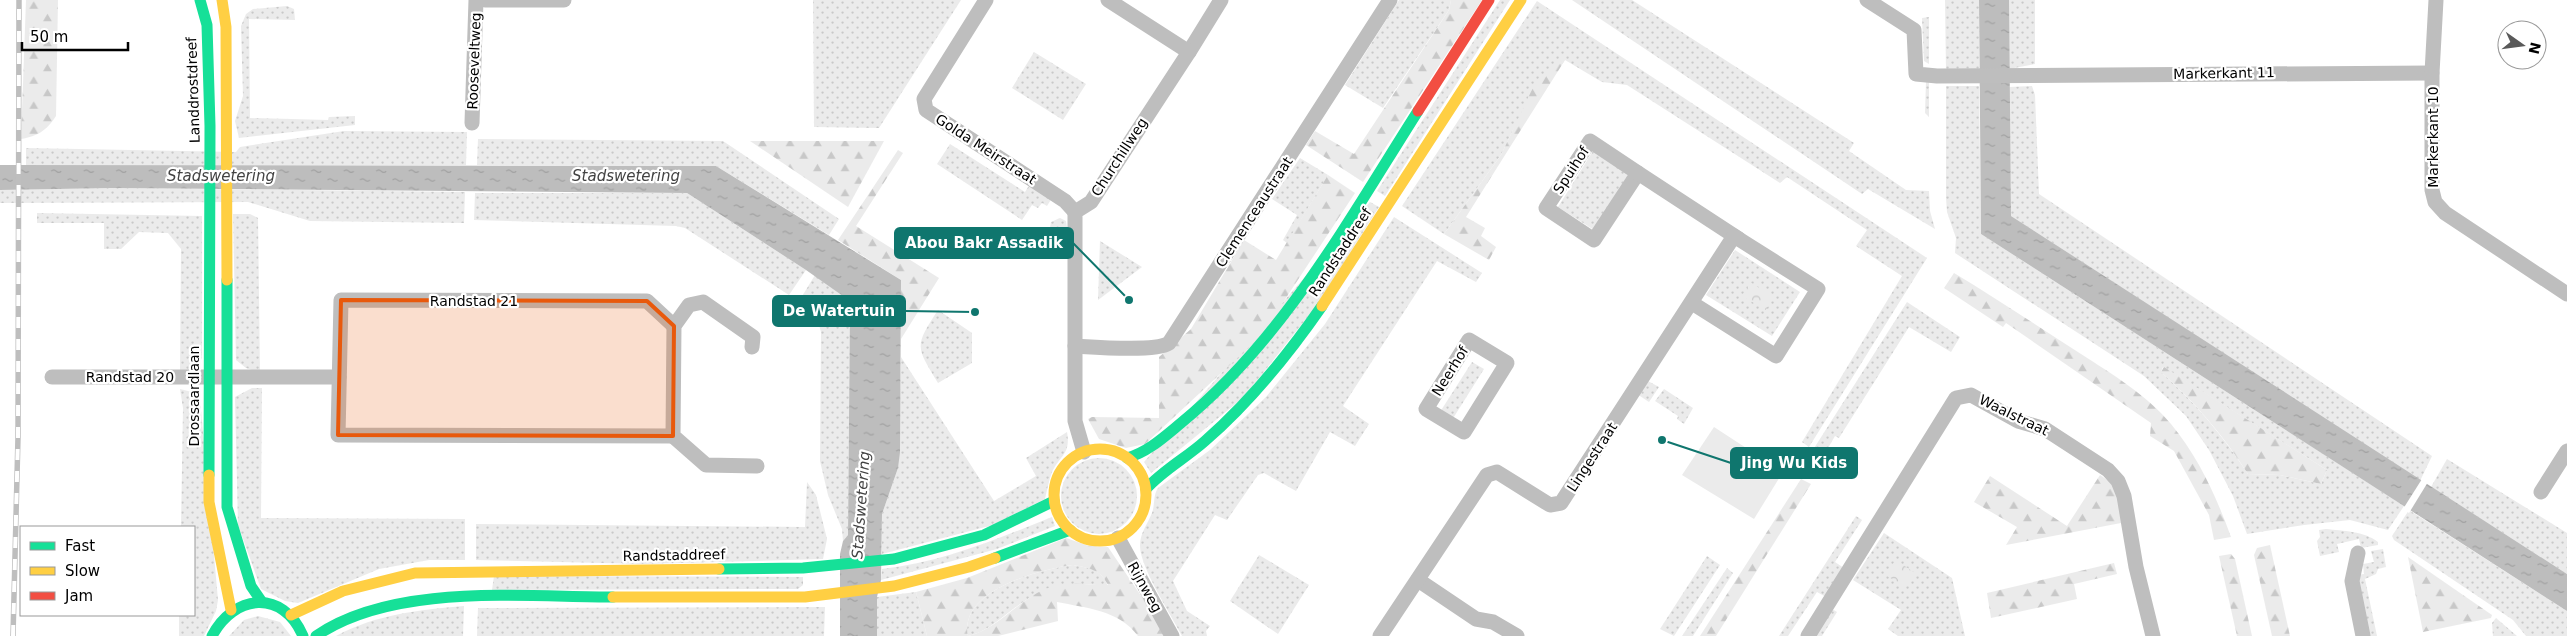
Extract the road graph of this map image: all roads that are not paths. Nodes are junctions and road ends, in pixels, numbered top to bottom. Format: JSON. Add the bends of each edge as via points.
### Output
{"nodes":[{"id":1,"x":225,"y":0,"type":"edge"},
{"id":2,"x":476,"y":0,"type":"edge"},
{"id":3,"x":485,"y":0,"type":"edge"},
{"id":4,"x":564,"y":0,"type":"edge"},
{"id":5,"x":986,"y":0,"type":"edge"},
{"id":6,"x":1108,"y":0,"type":"edge"},
{"id":7,"x":1221,"y":0,"type":"edge"},
{"id":8,"x":1390,"y":0,"type":"edge"},
{"id":9,"x":1488,"y":0,"type":"edge"},
{"id":10,"x":1521,"y":0,"type":"edge"},
{"id":11,"x":1867,"y":0,"type":"edge"},
{"id":12,"x":2436,"y":0,"type":"edge"},
{"id":13,"x":201,"y":2,"type":"edge"},
{"id":14,"x":1189,"y":52,"type":"junction"},
{"id":15,"x":2432,"y":73,"type":"junction"},
{"id":16,"x":472,"y":123,"type":"dead end"},
{"id":17,"x":1638,"y":173,"type":"junction"},
{"id":18,"x":210,"y":180,"type":"joint"},
{"id":19,"x":1076,"y":212,"type":"junction"},
{"id":20,"x":1738,"y":239,"type":"junction"},
{"id":21,"x":2567,"y":294,"type":"edge"},
{"id":22,"x":1692,"y":304,"type":"junction"},
{"id":23,"x":674,"y":326,"type":"junction"},
{"id":24,"x":1075,"y":346,"type":"junction"},
{"id":25,"x":752,"y":348,"type":"dead end"},
{"id":26,"x":1507,"y":364,"type":"joint"},
{"id":27,"x":52,"y":377,"type":"dead end"},
{"id":28,"x":208,"y":377,"type":"junction"},
{"id":29,"x":226,"y":377,"type":"junction"},
{"id":30,"x":339,"y":377,"type":"junction"},
{"id":31,"x":673,"y":436,"type":"junction"},
{"id":32,"x":2567,"y":451,"type":"edge"},
{"id":33,"x":1084,"y":452,"type":"junction"},
{"id":34,"x":1127,"y":458,"type":"junction"},
{"id":35,"x":757,"y":466,"type":"dead end"},
{"id":36,"x":1146,"y":489,"type":"junction"},
{"id":37,"x":2541,"y":492,"type":"dead end"},
{"id":38,"x":1054,"y":501,"type":"junction"},
{"id":39,"x":1070,"y":530,"type":"junction"},
{"id":40,"x":1118,"y":538,"type":"junction"},
{"id":41,"x":2358,"y":553,"type":"dead end"},
{"id":42,"x":1418,"y":580,"type":"junction"},
{"id":43,"x":262,"y":602,"type":"junction"},
{"id":44,"x":231,"y":610,"type":"junction"},
{"id":45,"x":291,"y":615,"type":"junction"},
{"id":46,"x":212,"y":636,"type":"edge"},
{"id":47,"x":303,"y":636,"type":"edge"},
{"id":48,"x":316,"y":636,"type":"edge"},
{"id":49,"x":1172,"y":636,"type":"edge"},
{"id":50,"x":1380,"y":636,"type":"edge"},
{"id":51,"x":1517,"y":636,"type":"edge"},
{"id":52,"x":1808,"y":636,"type":"edge"},
{"id":53,"x":2152,"y":636,"type":"edge"},
{"id":54,"x":2363,"y":636,"type":"edge"}],
"edges":[{"from":1,"to":13,"type":"street"},
{"from":1,"to":29,"type":"main road"},
{"from":2,"to":16,"type":"street","name":"Rooseveltweg"},
{"from":3,"to":4,"type":"street","name":"Rooseveltweg"},
{"from":5,"to":19,"type":"street","name":"Golda Meirstraat","via":[[924,99],[926,110],[1065,200]]},
{"from":6,"to":14,"type":"street"},
{"from":7,"to":14,"type":"street","name":"Churchillweg"},
{"from":8,"to":24,"type":"street","name":"Clemenceaustraat","via":[[1169,343],[1148,347]]},
{"from":9,"to":34,"type":"main road","name":"Randstaddreef","via":[[1312,277],[1255,354],[1194,415],[1140,455]]},
{"from":10,"to":36,"type":"main road","name":"Randstaddreef","via":[[1298,341],[1266,381],[1205,441]]},
{"from":11,"to":15,"type":"street","name":"Markerkant 11","via":[[1914,30],[1916,74]]},
{"from":12,"to":15,"type":"street","name":"Markerkant 10"},
{"from":13,"to":18,"type":"main road","name":"Landdrostdreef","via":[[207,25]]},
{"from":14,"to":19,"type":"street","name":"Churchillweg","via":[[1090,202]]},
{"from":15,"to":21,"type":"street","name":"Markerkant 10","via":[[2432,190],[2435,202],[2458,222]]},
{"from":17,"to":17,"type":"street","name":"Spuihof","via":[[1594,240],[1546,208],[1590,141]]},
{"from":17,"to":20,"type":"street","name":"Spuihof"},
{"from":18,"to":28,"type":"main road","name":"Drossaardlaan"},
{"from":19,"to":24,"type":"street"},
{"from":20,"to":22,"type":"street","name":"Lingestraat","via":[[1734,236]]},
{"from":20,"to":22,"type":"street","name":"Spuihof","via":[[1818,289],[1776,356]]},
{"from":22,"to":42,"type":"street","name":"Lingestraat","via":[[1561,503],[1550,505],[1497,472],[1487,475]]},
{"from":23,"to":25,"type":"street","via":[[689,305],[703,302],[753,337]]},
{"from":23,"to":30,"type":"street","name":"Randstad 21","via":[[647,301],[341,300]]},
{"from":23,"to":31,"type":"street"},
{"from":24,"to":33,"type":"street","via":[[1075,421]]},
{"from":26,"to":26,"type":"street","name":"Neerhof","via":[[1464,432],[1426,409],[1469,340]]},
{"from":27,"to":28,"type":"street","name":"Randstad 20"},
{"from":28,"to":29,"type":"street","name":"Randstad 20"},
{"from":28,"to":44,"type":"main road","name":"Drossaardlaan","via":[[210,502]]},
{"from":29,"to":30,"type":"street"},
{"from":29,"to":43,"type":"main road","via":[[227,507],[251,586]]},
{"from":30,"to":31,"type":"street","name":"Randstad 21","via":[[338,435]]},
{"from":31,"to":35,"type":"street","via":[[706,465]]},
{"from":32,"to":37,"type":"street"},
{"from":33,"to":34,"type":"main road","via":[[1114,451]]},
{"from":33,"to":38,"type":"main road","via":[[1060,471]]},
{"from":34,"to":36,"type":"main road","via":[[1139,472]]},
{"from":36,"to":40,"type":"main road","via":[[1140,518],[1131,530]]},
{"from":38,"to":39,"type":"main road"},
{"from":38,"to":45,"type":"main road","name":"Randstaddreef","via":[[984,535],[894,559],[803,568],[415,573],[343,591]]},
{"from":39,"to":40,"type":"main road","via":[[1093,541]]},
{"from":39,"to":48,"type":"main road","via":[[969,567],[894,586],[805,597],[454,597],[410,600],[370,610],[326,628]]},
{"from":40,"to":49,"type":"street","name":"Rijnweg"},
{"from":41,"to":54,"type":"street","via":[[2352,581]]},
{"from":42,"to":50,"type":"street","name":"Lingestraat"},
{"from":42,"to":51,"type":"street","via":[[1476,619],[1493,622]]},
{"from":43,"to":44,"type":"main road","via":[[246,603]]},
{"from":43,"to":45,"type":"main road"},
{"from":44,"to":46,"type":"main road"},
{"from":45,"to":47,"type":"main road"},
{"from":52,"to":53,"type":"street","name":"Waalstraat","via":[[1956,398],[1971,395],[2018,421],[2045,429],[2108,470],[2118,482],[2124,496]]}]}
